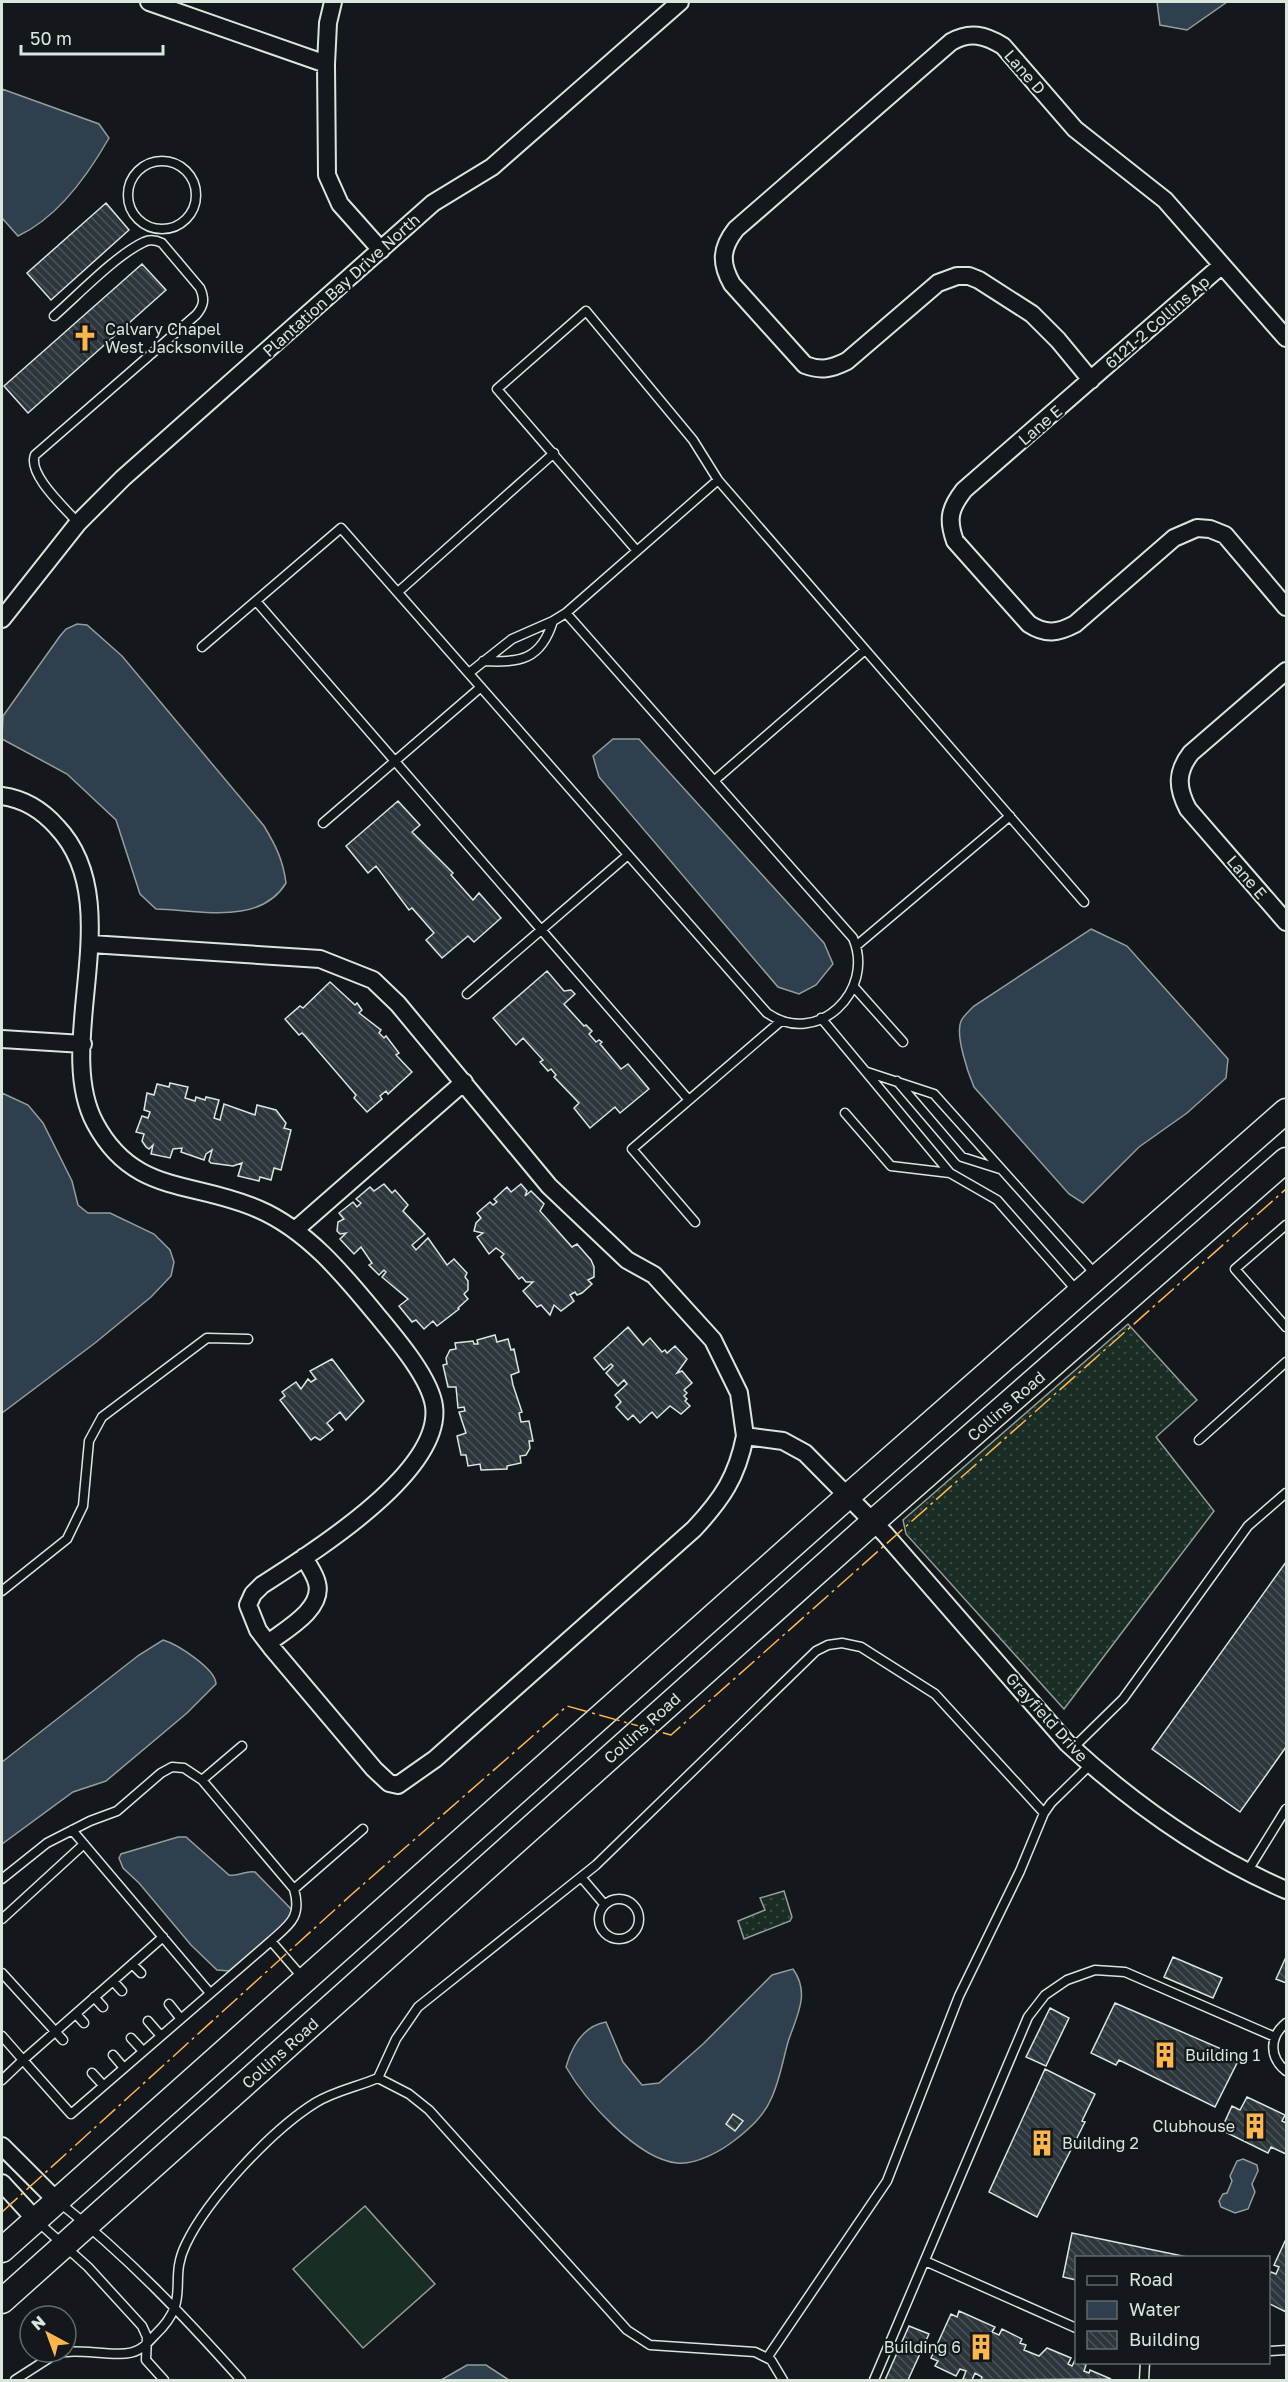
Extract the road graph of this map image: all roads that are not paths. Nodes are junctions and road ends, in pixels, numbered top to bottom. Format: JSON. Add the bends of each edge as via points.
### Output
{"nodes":[{"id":1,"x":149,"y":2,"type":"edge"},
{"id":2,"x":333,"y":2,"type":"edge"},
{"id":3,"x":680,"y":2,"type":"edge"},
{"id":4,"x":326,"y":64,"type":"junction"},
{"id":5,"x":157,"y":229,"type":"junction"},
{"id":6,"x":155,"y":240,"type":"junction"},
{"id":7,"x":381,"y":250,"type":"junction"},
{"id":8,"x":1222,"y":265,"type":"junction"},
{"id":9,"x":54,"y":316,"type":"dead end"},
{"id":10,"x":1287,"y":338,"type":"edge"},
{"id":11,"x":1091,"y":380,"type":"junction"},
{"id":12,"x":554,"y":453,"type":"junction"},
{"id":13,"x":718,"y":480,"type":"junction"},
{"id":14,"x":78,"y":523,"type":"junction"},
{"id":15,"x":637,"y":551,"type":"junction"},
{"id":16,"x":398,"y":592,"type":"junction"},
{"id":17,"x":256,"y":601,"type":"junction"},
{"id":18,"x":1287,"y":607,"type":"edge"},
{"id":19,"x":566,"y":613,"type":"junction"},
{"id":20,"x":2,"y":620,"type":"edge"},
{"id":21,"x":553,"y":621,"type":"junction"},
{"id":22,"x":202,"y":646,"type":"dead end"},
{"id":23,"x":865,"y":650,"type":"junction"},
{"id":24,"x":483,"y":661,"type":"junction"},
{"id":25,"x":1287,"y":671,"type":"edge"},
{"id":26,"x":469,"y":673,"type":"junction"},
{"id":27,"x":481,"y":687,"type":"junction"},
{"id":28,"x":395,"y":761,"type":"junction"},
{"id":29,"x":715,"y":780,"type":"junction"},
{"id":30,"x":2,"y":796,"type":"edge"},
{"id":31,"x":1010,"y":816,"type":"junction"},
{"id":32,"x":323,"y":823,"type":"dead end"},
{"id":33,"x":628,"y":855,"type":"junction"},
{"id":34,"x":1084,"y":902,"type":"dead end"},
{"id":35,"x":1287,"y":922,"type":"edge"},
{"id":36,"x":541,"y":930,"type":"junction"},
{"id":37,"x":91,"y":945,"type":"junction"},
{"id":38,"x":856,"y":946,"type":"junction"},
{"id":39,"x":854,"y":987,"type":"junction"},
{"id":40,"x":467,"y":994,"type":"dead end"},
{"id":41,"x":821,"y":1018,"type":"junction"},
{"id":42,"x":781,"y":1021,"type":"junction"},
{"id":43,"x":2,"y":1039,"type":"edge"},
{"id":44,"x":903,"y":1042,"type":"dead end"},
{"id":45,"x":82,"y":1044,"type":"junction"},
{"id":46,"x":867,"y":1072,"type":"junction"},
{"id":47,"x":895,"y":1079,"type":"junction"},
{"id":48,"x":464,"y":1082,"type":"junction"},
{"id":49,"x":688,"y":1099,"type":"junction"},
{"id":50,"x":1287,"y":1111,"type":"edge"},
{"id":51,"x":845,"y":1113,"type":"dead end"},
{"id":52,"x":1287,"y":1160,"type":"edge"},
{"id":53,"x":1000,"y":1169,"type":"junction"},
{"id":54,"x":950,"y":1173,"type":"junction"},
{"id":55,"x":695,"y":1222,"type":"dead end"},
{"id":56,"x":1287,"y":1225,"type":"edge"},
{"id":57,"x":295,"y":1230,"type":"junction"},
{"id":58,"x":1157,"y":1274,"type":"junction"},
{"id":59,"x":1098,"y":1277,"type":"junction"},
{"id":60,"x":1079,"y":1293,"type":"junction"},
{"id":61,"x":1287,"y":1328,"type":"edge"},
{"id":62,"x":248,"y":1339,"type":"dead end"},
{"id":63,"x":1287,"y":1362,"type":"edge"},
{"id":64,"x":745,"y":1436,"type":"junction"},
{"id":65,"x":1199,"y":1440,"type":"dead end"},
{"id":66,"x":1287,"y":1493,"type":"edge"},
{"id":67,"x":847,"y":1497,"type":"junction"},
{"id":68,"x":873,"y":1522,"type":"junction"},
{"id":69,"x":304,"y":1557,"type":"junction"},
{"id":70,"x":2,"y":1591,"type":"edge"},
{"id":71,"x":268,"y":1643,"type":"junction"},
{"id":72,"x":242,"y":1746,"type":"dead end"},
{"id":73,"x":1073,"y":1748,"type":"junction"},
{"id":74,"x":1090,"y":1765,"type":"junction"},
{"id":75,"x":202,"y":1780,"type":"junction"},
{"id":76,"x":1287,"y":1809,"type":"edge"},
{"id":77,"x":1044,"y":1814,"type":"junction"},
{"id":78,"x":363,"y":1829,"type":"dead end"},
{"id":79,"x":72,"y":1830,"type":"junction"},
{"id":80,"x":84,"y":1844,"type":"junction"},
{"id":81,"x":1247,"y":1872,"type":"junction"},
{"id":82,"x":581,"y":1877,"type":"junction"},
{"id":83,"x":2,"y":1879,"type":"edge"},
{"id":84,"x":294,"y":1889,"type":"junction"},
{"id":85,"x":1287,"y":1890,"type":"edge"},
{"id":86,"x":604,"y":1904,"type":"junction"},
{"id":87,"x":2,"y":1919,"type":"edge"},
{"id":88,"x":163,"y":1937,"type":"junction"},
{"id":89,"x":271,"y":1941,"type":"junction"},
{"id":90,"x":132,"y":1964,"type":"junction"},
{"id":91,"x":2,"y":1973,"type":"edge"},
{"id":92,"x":141,"y":1973,"type":"dead end"},
{"id":93,"x":306,"y":1980,"type":"junction"},
{"id":94,"x":113,"y":1981,"type":"junction"},
{"id":95,"x":122,"y":1991,"type":"dead end"},
{"id":96,"x":210,"y":1993,"type":"junction"},
{"id":97,"x":94,"y":1998,"type":"junction"},
{"id":98,"x":168,"y":2004,"type":"dead end"},
{"id":99,"x":103,"y":2007,"type":"dead end"},
{"id":100,"x":76,"y":2014,"type":"junction"},
{"id":101,"x":181,"y":2019,"type":"junction"},
{"id":102,"x":148,"y":2021,"type":"dead end"},
{"id":103,"x":84,"y":2023,"type":"dead end"},
{"id":104,"x":1287,"y":2023,"type":"edge"},
{"id":105,"x":55,"y":2032,"type":"junction"},
{"id":106,"x":2,"y":2036,"type":"edge"},
{"id":107,"x":161,"y":2036,"type":"junction"},
{"id":108,"x":1275,"y":2037,"type":"junction"},
{"id":109,"x":131,"y":2038,"type":"dead end"},
{"id":110,"x":63,"y":2040,"type":"dead end"},
{"id":111,"x":143,"y":2051,"type":"junction"},
{"id":112,"x":113,"y":2055,"type":"dead end"},
{"id":113,"x":23,"y":2060,"type":"junction"},
{"id":114,"x":124,"y":2068,"type":"junction"},
{"id":115,"x":1287,"y":2071,"type":"edge"},
{"id":116,"x":92,"y":2073,"type":"dead end"},
{"id":117,"x":378,"y":2078,"type":"junction"},
{"id":118,"x":2,"y":2080,"type":"edge"},
{"id":119,"x":103,"y":2085,"type":"junction"},
{"id":120,"x":2,"y":2146,"type":"edge"},
{"id":121,"x":2,"y":2183,"type":"edge"},
{"id":122,"x":57,"y":2201,"type":"junction"},
{"id":123,"x":35,"y":2219,"type":"junction"},
{"id":124,"x":88,"y":2225,"type":"junction"},
{"id":125,"x":63,"y":2246,"type":"junction"},
{"id":126,"x":2,"y":2250,"type":"edge"},
{"id":127,"x":925,"y":2261,"type":"junction"},
{"id":128,"x":2,"y":2301,"type":"edge"},
{"id":129,"x":177,"y":2308,"type":"junction"},
{"id":130,"x":1075,"y":2327,"type":"edge"},
{"id":131,"x":147,"y":2343,"type":"junction"},
{"id":132,"x":1270,"y":2350,"type":"edge"},
{"id":133,"x":1287,"y":2350,"type":"edge"},
{"id":134,"x":78,"y":2352,"type":"edge"},
{"id":135,"x":767,"y":2358,"type":"junction"},
{"id":136,"x":40,"y":2364,"type":"edge"},
{"id":137,"x":1145,"y":2364,"type":"edge"},
{"id":138,"x":15,"y":2380,"type":"edge"},
{"id":139,"x":164,"y":2380,"type":"edge"},
{"id":140,"x":241,"y":2380,"type":"edge"},
{"id":141,"x":783,"y":2380,"type":"edge"},
{"id":142,"x":874,"y":2380,"type":"edge"},
{"id":143,"x":1144,"y":2380,"type":"edge"}],
"edges":[{"from":1,"to":4,"type":"street"},
{"from":2,"to":4,"type":"street"},
{"from":3,"to":7,"type":"street","name":"Plantation Bay Drive North","via":[[492,167],[433,203]]},
{"from":4,"to":7,"type":"street","via":[[327,174],[340,204]]},
{"from":5,"to":5,"type":"lane","via":[[135,216],[128,195],[130,183],[145,165],[168,161],[178,164],[194,180],[196,202],[185,221],[176,227]]},
{"from":5,"to":6,"type":"lane"},
{"from":6,"to":9,"type":"lane","via":[[123,257]]},
{"from":6,"to":14,"type":"lane","via":[[162,243],[200,288],[202,309],[35,455],[36,473]]},
{"from":7,"to":14,"type":"street","name":"Plantation Bay Drive North","via":[[123,478]]},
{"from":8,"to":10,"type":"street","name":"Lane D"},
{"from":8,"to":11,"type":"street","name":"6121-2 Collins Ap"},
{"from":8,"to":11,"type":"street","name":"Lane D","via":[[1165,200],[1075,129],[1003,46],[976,34],[951,42],[728,240],[723,269],[732,284],[805,365],[819,370],[847,361],[938,283],[969,276],[1032,314]]},
{"from":11,"to":18,"type":"street","name":"Lane E","via":[[956,500],[949,526],[969,558],[1029,624],[1050,633],[1075,624],[1174,538],[1197,528],[1210,528],[1225,535]]},
{"from":12,"to":13,"type":"lane","via":[[497,389],[586,311],[693,440]]},
{"from":12,"to":15,"type":"lane"},
{"from":12,"to":16,"type":"lane"},
{"from":13,"to":15,"type":"lane"},
{"from":13,"to":23,"type":"lane"},
{"from":14,"to":20,"type":"street","name":"Plantation Bay Drive North"},
{"from":15,"to":19,"type":"lane"},
{"from":16,"to":17,"type":"lane","via":[[341,528]]},
{"from":16,"to":26,"type":"lane"},
{"from":17,"to":22,"type":"lane"},
{"from":17,"to":28,"type":"lane"},
{"from":19,"to":21,"type":"lane"},
{"from":19,"to":29,"type":"lane"},
{"from":21,"to":24,"type":"lane","via":[[526,631]]},
{"from":21,"to":24,"type":"lane","via":[[548,638],[533,654],[508,662]]},
{"from":23,"to":29,"type":"lane"},
{"from":23,"to":31,"type":"lane"},
{"from":24,"to":26,"type":"lane"},
{"from":25,"to":35,"type":"street","name":"Lane E","via":[[1191,753],[1178,777],[1180,794],[1188,809]]},
{"from":26,"to":27,"type":"lane"},
{"from":27,"to":28,"type":"lane"},
{"from":27,"to":33,"type":"lane"},
{"from":28,"to":32,"type":"lane"},
{"from":28,"to":36,"type":"lane"},
{"from":29,"to":38,"type":"lane","via":[[849,932]]},
{"from":30,"to":37,"type":"street","via":[[18,798],[39,810],[71,842],[85,886]]},
{"from":31,"to":34,"type":"lane"},
{"from":31,"to":38,"type":"lane"},
{"from":33,"to":36,"type":"lane"},
{"from":33,"to":42,"type":"lane","via":[[767,1013]]},
{"from":36,"to":40,"type":"lane"},
{"from":36,"to":49,"type":"lane"},
{"from":37,"to":45,"type":"street"},
{"from":37,"to":48,"type":"street","via":[[320,959],[344,966],[374,980]]},
{"from":38,"to":39,"type":"lane","via":[[859,962]]},
{"from":39,"to":41,"type":"lane","via":[[842,1005]]},
{"from":39,"to":44,"type":"lane"},
{"from":41,"to":42,"type":"lane","via":[[799,1024]]},
{"from":41,"to":46,"type":"lane"},
{"from":42,"to":49,"type":"lane"},
{"from":43,"to":45,"type":"street"},
{"from":45,"to":57,"type":"street","via":[[86,1102],[101,1134],[126,1164],[151,1179],[259,1209]]},
{"from":46,"to":47,"type":"lane"},
{"from":46,"to":54,"type":"lane"},
{"from":47,"to":53,"type":"lane","via":[[934,1094]]},
{"from":47,"to":53,"type":"lane","via":[[962,1157]]},
{"from":48,"to":57,"type":"street"},
{"from":48,"to":64,"type":"street","via":[[556,1193],[627,1260],[654,1275],[713,1340],[739,1393]]},
{"from":49,"to":55,"type":"lane","via":[[632,1149]]},
{"from":50,"to":59,"type":"main road"},
{"from":51,"to":54,"type":"lane","via":[[891,1166]]},
{"from":52,"to":58,"type":"main road","name":"Collins Road"},
{"from":53,"to":59,"type":"lane"},
{"from":54,"to":60,"type":"lane","via":[[997,1200]]},
{"from":56,"to":61,"type":"lane","via":[[1235,1269]]},
{"from":57,"to":69,"type":"street","via":[[330,1261],[394,1336],[427,1385],[434,1406],[432,1427],[420,1456],[353,1522]]},
{"from":58,"to":60,"type":"main road","via":[[1120,1290]]},
{"from":58,"to":68,"type":"main road","name":"Collins Road"},
{"from":59,"to":60,"type":"main road"},
{"from":60,"to":67,"type":"main road"},
{"from":62,"to":70,"type":"lane","via":[[207,1338],[102,1417],[89,1441],[82,1506],[67,1539]]},
{"from":63,"to":65,"type":"lane"},
{"from":64,"to":67,"type":"street","name":"Grayfield Drive","via":[[783,1441],[805,1453]]},
{"from":64,"to":71,"type":"street","via":[[740,1461],[721,1499],[694,1529],[435,1759],[398,1785],[389,1783],[374,1769]]},
{"from":66,"to":73,"type":"lane","via":[[1248,1526],[1123,1699]]},
{"from":67,"to":68,"type":"street","name":"Grayfield Drive"},
{"from":67,"to":93,"type":"main road"},
{"from":68,"to":73,"type":"street","name":"Grayfield Drive"},
{"from":68,"to":124,"type":"main road","name":"Collins Road"},
{"from":69,"to":71,"type":"street","via":[[317,1582],[317,1598],[303,1616]]},
{"from":69,"to":71,"type":"street","via":[[262,1584],[248,1605]]},
{"from":72,"to":75,"type":"lane"},
{"from":73,"to":74,"type":"street","name":"Grayfield Drive"},
{"from":74,"to":77,"type":"lane","via":[[1050,1803]]},
{"from":74,"to":81,"type":"street","name":"Grayfield Drive","via":[[1171,1827]]},
{"from":75,"to":79,"type":"lane","via":[[184,1768],[172,1767],[117,1811]]},
{"from":75,"to":84,"type":"lane"},
{"from":76,"to":81,"type":"lane"},
{"from":77,"to":82,"type":"lane","via":[[935,1694],[861,1647],[842,1643],[828,1645],[803,1663]]},
{"from":77,"to":135,"type":"lane","via":[[959,1996],[886,2181]]},
{"from":78,"to":84,"type":"lane"},
{"from":79,"to":80,"type":"lane"},
{"from":79,"to":83,"type":"lane","via":[[47,1843]]},
{"from":80,"to":87,"type":"lane"},
{"from":80,"to":88,"type":"lane"},
{"from":81,"to":85,"type":"street","name":"Grayfield Drive"},
{"from":82,"to":86,"type":"lane"},
{"from":82,"to":117,"type":"lane","via":[[418,2007],[396,2038]]},
{"from":84,"to":89,"type":"lane","via":[[298,1911],[291,1924]]},
{"from":86,"to":86,"type":"lane","via":[[598,1916],[601,1929],[612,1938],[631,1935],[636,1930],[639,1917],[634,1905],[623,1899]]},
{"from":88,"to":90,"type":"lane"},
{"from":88,"to":96,"type":"lane"},
{"from":89,"to":93,"type":"lane"},
{"from":89,"to":96,"type":"lane"},
{"from":90,"to":92,"type":"lane"},
{"from":90,"to":94,"type":"lane"},
{"from":91,"to":105,"type":"lane"},
{"from":93,"to":122,"type":"main road"},
{"from":94,"to":95,"type":"lane"},
{"from":94,"to":97,"type":"lane"},
{"from":96,"to":101,"type":"lane"},
{"from":97,"to":99,"type":"lane"},
{"from":97,"to":100,"type":"lane"},
{"from":98,"to":101,"type":"lane"},
{"from":100,"to":103,"type":"lane"},
{"from":100,"to":105,"type":"lane"},
{"from":101,"to":107,"type":"lane"},
{"from":102,"to":107,"type":"lane"},
{"from":104,"to":108,"type":"lane"},
{"from":105,"to":110,"type":"lane"},
{"from":105,"to":113,"type":"lane"},
{"from":106,"to":113,"type":"lane"},
{"from":107,"to":111,"type":"lane"},
{"from":108,"to":115,"type":"lane","via":[[1274,2056]]},
{"from":108,"to":127,"type":"lane","via":[[1125,1972],[1095,1970],[1067,1980],[1045,1995],[1028,2017]]},
{"from":109,"to":111,"type":"lane"},
{"from":111,"to":114,"type":"lane"},
{"from":112,"to":114,"type":"lane"},
{"from":113,"to":118,"type":"lane"},
{"from":113,"to":119,"type":"lane","via":[[71,2114]]},
{"from":114,"to":119,"type":"lane"},
{"from":116,"to":119,"type":"lane"},
{"from":117,"to":129,"type":"lane","via":[[314,2104],[247,2161],[186,2243],[178,2270]]},
{"from":117,"to":135,"type":"lane","via":[[429,2109],[627,2330],[650,2345],[755,2352]]},
{"from":120,"to":122,"type":"street"},
{"from":121,"to":123,"type":"street"},
{"from":122,"to":123,"type":"main road"},
{"from":122,"to":124,"type":"lane"},
{"from":123,"to":125,"type":"lane"},
{"from":123,"to":126,"type":"main road"},
{"from":124,"to":125,"type":"main road","name":"Collins Road"},
{"from":124,"to":129,"type":"lane"},
{"from":125,"to":128,"type":"main road","name":"Collins Road"},
{"from":125,"to":131,"type":"lane","via":[[88,2267],[142,2326]]},
{"from":127,"to":130,"type":"lane"},
{"from":127,"to":142,"type":"lane"},
{"from":129,"to":131,"type":"lane"},
{"from":129,"to":140,"type":"lane"},
{"from":131,"to":134,"type":"lane","via":[[132,2353]]},
{"from":131,"to":139,"type":"lane","via":[[146,2360]]},
{"from":132,"to":133,"type":"lane"},
{"from":135,"to":141,"type":"lane"},
{"from":136,"to":138,"type":"lane"},
{"from":137,"to":143,"type":"lane"}]}
